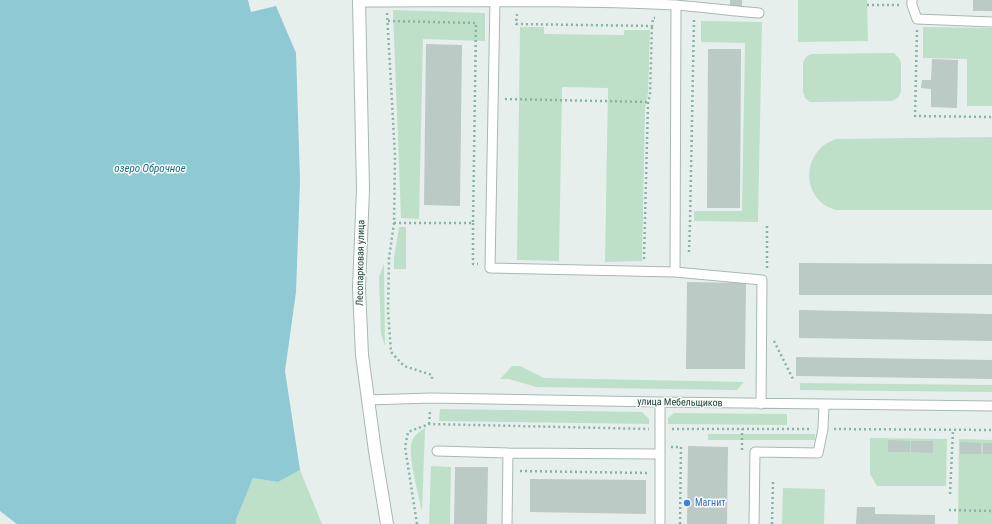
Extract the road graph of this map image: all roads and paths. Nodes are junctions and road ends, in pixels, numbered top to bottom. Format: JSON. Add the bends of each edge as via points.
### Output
{"nodes":[{"id":1,"x":359,"y":1,"type":"edge"},
{"id":2,"x":495,"y":1,"type":"edge"},
{"id":3,"x":386,"y":2,"type":"junction"},
{"id":4,"x":517,"y":2,"type":"junction"},
{"id":5,"x":634,"y":2,"type":"edge"},
{"id":6,"x":912,"y":2,"type":"edge"},
{"id":7,"x":867,"y":4,"type":"dead end"},
{"id":8,"x":676,"y":6,"type":"junction"},
{"id":9,"x":759,"y":13,"type":"dead end"},
{"id":10,"x":676,"y":19,"type":"junction"},
{"id":11,"x":917,"y":19,"type":"junction"},
{"id":12,"x":388,"y":21,"type":"junction"},
{"id":13,"x":992,"y":22,"type":"edge"},
{"id":14,"x":652,"y":26,"type":"junction"},
{"id":15,"x":475,"y":99,"type":"junction"},
{"id":16,"x":493,"y":99,"type":"junction"},
{"id":17,"x":648,"y":102,"type":"junction"},
{"id":18,"x":992,"y":117,"type":"edge"},
{"id":19,"x":690,"y":222,"type":"dead end"},
{"id":20,"x":394,"y":223,"type":"junction"},
{"id":21,"x":644,"y":266,"type":"dead end"},
{"id":22,"x":674,"y":272,"type":"junction"},
{"id":23,"x":432,"y":381,"type":"dead end"},
{"id":24,"x":367,"y":400,"type":"junction"},
{"id":25,"x":660,"y":402,"type":"junction"},
{"id":26,"x":761,"y":404,"type":"junction"},
{"id":27,"x":824,"y":404,"type":"junction"},
{"id":28,"x":992,"y":406,"type":"edge"},
{"id":29,"x":430,"y":411,"type":"dead end"},
{"id":30,"x":430,"y":424,"type":"junction"},
{"id":31,"x":660,"y":429,"type":"junction"},
{"id":32,"x":742,"y":429,"type":"junction"},
{"id":33,"x":823,"y":429,"type":"junction"},
{"id":34,"x":952,"y":430,"type":"junction"},
{"id":35,"x":992,"y":430,"type":"edge"},
{"id":36,"x":742,"y":445,"type":"dead end"},
{"id":37,"x":681,"y":447,"type":"dead end"},
{"id":38,"x":437,"y":451,"type":"dead end"},
{"id":39,"x":508,"y":453,"type":"junction"},
{"id":40,"x":657,"y":454,"type":"junction"},
{"id":41,"x":508,"y":470,"type":"junction"},
{"id":42,"x":773,"y":482,"type":"dead end"},
{"id":43,"x":950,"y":494,"type":"dead end"},
{"id":44,"x":949,"y":510,"type":"dead end"},
{"id":45,"x":992,"y":510,"type":"edge"},
{"id":46,"x":387,"y":524,"type":"edge"},
{"id":47,"x":417,"y":524,"type":"edge"},
{"id":48,"x":507,"y":524,"type":"edge"},
{"id":49,"x":660,"y":524,"type":"edge"},
{"id":50,"x":680,"y":524,"type":"edge"},
{"id":51,"x":754,"y":524,"type":"edge"},
{"id":52,"x":772,"y":524,"type":"edge"}],
"edges":[{"from":1,"to":3,"type":"lane"},
{"from":1,"to":24,"type":"street","name":"Лесопарковая улица","via":[[363,189],[359,288]]},
{"from":2,"to":3,"type":"lane"},
{"from":2,"to":4,"type":"lane"},
{"from":2,"to":16,"type":"lane"},
{"from":3,"to":12,"type":"path"},
{"from":4,"to":5,"type":"lane"},
{"from":4,"to":14,"type":"path","via":[[516,24]]},
{"from":5,"to":8,"type":"lane"},
{"from":6,"to":7,"type":"path"},
{"from":6,"to":11,"type":"lane"},
{"from":8,"to":9,"type":"lane"},
{"from":8,"to":10,"type":"lane"},
{"from":10,"to":14,"type":"path","via":[[653,18]]},
{"from":10,"to":19,"type":"path","via":[[694,19]]},
{"from":10,"to":22,"type":"lane"},
{"from":11,"to":13,"type":"lane"},
{"from":11,"to":18,"type":"path","via":[[915,116]]},
{"from":12,"to":15,"type":"path","via":[[476,23]]},
{"from":12,"to":20,"type":"path","via":[[395,156]]},
{"from":14,"to":17,"type":"path"},
{"from":15,"to":16,"type":"path"},
{"from":15,"to":20,"type":"path","via":[[473,223]]},
{"from":16,"to":17,"type":"path"},
{"from":16,"to":22,"type":"lane","via":[[490,268]]},
{"from":17,"to":21,"type":"path"},
{"from":20,"to":23,"type":"path","via":[[389,258],[388,311],[391,352],[404,366],[432,375]]},
{"from":22,"to":26,"type":"lane","via":[[762,280]]},
{"from":24,"to":25,"type":"lane","name":"улица Мебельщиков","via":[[431,398]]},
{"from":24,"to":46,"type":"street","name":"Лесопарковая улица"},
{"from":25,"to":26,"type":"lane","name":"улица Мебельщиков"},
{"from":25,"to":31,"type":"lane"},
{"from":26,"to":27,"type":"lane","name":"улица Мебельщиков"},
{"from":27,"to":28,"type":"lane","name":"улица Мебельщиков"},
{"from":27,"to":33,"type":"lane"},
{"from":29,"to":30,"type":"path"},
{"from":30,"to":31,"type":"path"},
{"from":30,"to":47,"type":"path","via":[[408,432],[405,447]]},
{"from":31,"to":32,"type":"path"},
{"from":31,"to":40,"type":"lane"},
{"from":32,"to":33,"type":"path"},
{"from":32,"to":36,"type":"path"},
{"from":33,"to":34,"type":"path"},
{"from":33,"to":51,"type":"lane","via":[[818,453],[755,452]]},
{"from":34,"to":35,"type":"path"},
{"from":34,"to":43,"type":"path"},
{"from":37,"to":50,"type":"path"},
{"from":38,"to":39,"type":"lane"},
{"from":39,"to":40,"type":"lane"},
{"from":39,"to":41,"type":"lane"},
{"from":40,"to":41,"type":"path","via":[[653,473]]},
{"from":40,"to":49,"type":"lane"},
{"from":41,"to":48,"type":"lane"},
{"from":42,"to":52,"type":"path"},
{"from":44,"to":45,"type":"path"}]}
